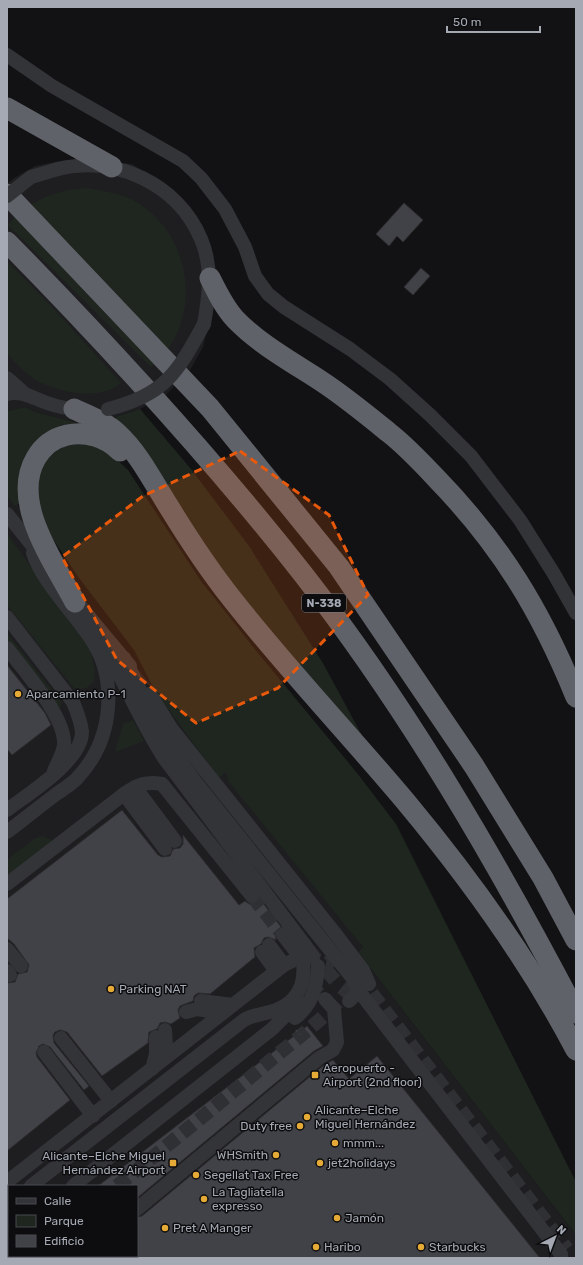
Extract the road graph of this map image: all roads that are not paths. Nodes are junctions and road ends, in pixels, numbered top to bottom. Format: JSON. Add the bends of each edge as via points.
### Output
{"nodes":[{"id":1,"x":7,"y":55,"type":"edge"},
{"id":2,"x":7,"y":108,"type":"edge"},
{"id":3,"x":112,"y":167,"type":"junction"},
{"id":4,"x":7,"y":195,"type":"edge"},
{"id":5,"x":7,"y":242,"type":"edge"},
{"id":6,"x":210,"y":278,"type":"junction"},
{"id":7,"x":7,"y":378,"type":"edge"},
{"id":8,"x":24,"y":393,"type":"junction"},
{"id":9,"x":7,"y":394,"type":"edge"},
{"id":10,"x":74,"y":410,"type":"junction"},
{"id":11,"x":7,"y":514,"type":"edge"},
{"id":12,"x":28,"y":539,"type":"junction"},
{"id":13,"x":75,"y":602,"type":"junction"},
{"id":14,"x":576,"y":613,"type":"edge"},
{"id":15,"x":7,"y":617,"type":"edge"},
{"id":16,"x":7,"y":648,"type":"edge"},
{"id":17,"x":274,"y":651,"type":"junction"},
{"id":18,"x":124,"y":658,"type":"junction"},
{"id":19,"x":576,"y":698,"type":"edge"},
{"id":20,"x":51,"y":777,"type":"junction"},
{"id":21,"x":132,"y":789,"type":"junction"},
{"id":22,"x":7,"y":810,"type":"edge"},
{"id":23,"x":7,"y":832,"type":"edge"},
{"id":24,"x":7,"y":884,"type":"edge"},
{"id":25,"x":252,"y":896,"type":"tunnel mouth"},
{"id":26,"x":283,"y":935,"type":"tunnel mouth"},
{"id":27,"x":299,"y":939,"type":"junction"},
{"id":28,"x":576,"y":940,"type":"edge"},
{"id":29,"x":266,"y":948,"type":"dead end"},
{"id":30,"x":7,"y":949,"type":"edge"},
{"id":31,"x":318,"y":966,"type":"junction"},
{"id":32,"x":280,"y":968,"type":"junction"},
{"id":33,"x":12,"y":969,"type":"edge"},
{"id":34,"x":364,"y":987,"type":"junction"},
{"id":35,"x":324,"y":993,"type":"junction"},
{"id":36,"x":201,"y":1001,"type":"dead end"},
{"id":37,"x":349,"y":1001,"type":"dead end"},
{"id":38,"x":227,"y":1009,"type":"junction"},
{"id":39,"x":186,"y":1012,"type":"dead end"},
{"id":40,"x":576,"y":1013,"type":"edge"},
{"id":41,"x":272,"y":1029,"type":"junction"},
{"id":42,"x":160,"y":1033,"type":"dead end"},
{"id":43,"x":576,"y":1050,"type":"edge"},
{"id":44,"x":158,"y":1064,"type":"junction"},
{"id":45,"x":102,"y":1108,"type":"junction"},
{"id":46,"x":7,"y":1182,"type":"edge"},
{"id":47,"x":32,"y":1185,"type":"edge"},
{"id":48,"x":74,"y":1185,"type":"edge"},
{"id":49,"x":138,"y":1208,"type":"edge"},
{"id":50,"x":561,"y":1258,"type":"edge"}],
"edges":[{"from":1,"to":14,"type":"street","via":[[52,86],[183,161],[201,178],[225,209],[255,276],[268,294],[390,379],[471,456],[520,520]]},
{"from":2,"to":3,"type":"highway"},
{"from":3,"to":4,"type":"street","bridge":true,"via":[[74,165],[58,169],[31,177]]},
{"from":3,"to":6,"type":"street","via":[[131,172],[163,189],[186,211],[202,240]]},
{"from":4,"to":28,"type":"highway","number":"N-338","via":[[210,408],[339,567],[474,766],[543,878]]},
{"from":5,"to":40,"type":"highway","number":"N-338","via":[[108,346],[184,430],[303,574],[341,625],[483,842],[531,926]]},
{"from":6,"to":10,"type":"street","bridge":true,"via":[[204,324],[182,364],[167,380],[149,394],[129,403],[108,409]]},
{"from":6,"to":19,"type":"highway","via":[[222,302],[235,319],[255,337],[333,388],[389,433],[461,504],[500,553],[525,590],[556,649]]},
{"from":7,"to":8,"type":"street"},
{"from":8,"to":9,"type":"street"},
{"from":8,"to":10,"type":"street"},
{"from":10,"to":17,"type":"highway","via":[[100,421],[130,445],[186,534],[231,598]]},
{"from":11,"to":12,"type":"street"},
{"from":12,"to":13,"type":"street"},
{"from":12,"to":23,"type":"street","via":[[43,572],[100,654],[108,690],[108,714],[99,746],[78,778]]},
{"from":13,"to":17,"type":"highway","via":[[39,532],[29,509],[27,494],[28,478],[39,453],[49,443],[62,436],[79,433],[95,436],[116,447],[132,464],[187,550],[238,613]]},
{"from":13,"to":18,"type":"street"},
{"from":13,"to":27,"type":"street","via":[[117,668],[150,736],[186,789]]},
{"from":15,"to":20,"type":"street","via":[[73,702],[80,718],[82,733],[78,746],[69,760]]},
{"from":16,"to":20,"type":"street","via":[[58,718],[63,732],[64,746]]},
{"from":17,"to":43,"type":"highway","via":[[443,847],[496,921],[554,1010]]},
{"from":18,"to":34,"type":"street","via":[[162,734],[178,758],[351,976]]},
{"from":18,"to":34,"type":"street","via":[[171,728],[368,977]]},
{"from":20,"to":22,"type":"street"},
{"from":21,"to":21,"type":"street","via":[[173,843]]},
{"from":21,"to":24,"type":"street"},
{"from":21,"to":25,"type":"street","via":[[152,782],[162,784]]},
{"from":26,"to":32,"type":"street","via":[[300,957]]},
{"from":27,"to":31,"type":"street"},
{"from":27,"to":41,"type":"street","bridge":true,"via":[[310,961],[308,982],[303,996],[294,1009]]},
{"from":27,"to":47,"type":"street","bridge":true,"via":[[305,964],[299,991],[289,1003],[275,1011],[254,1015],[244,1020]]},
{"from":29,"to":32,"type":"street"},
{"from":30,"to":33,"type":"street"},
{"from":31,"to":35,"type":"street"},
{"from":31,"to":41,"type":"street","bridge":true,"via":[[314,991],[305,1009],[287,1024]]},
{"from":32,"to":38,"type":"street"},
{"from":34,"to":37,"type":"street"},
{"from":34,"to":50,"type":"street","via":[[561,1254]]},
{"from":35,"to":41,"type":"street","via":[[303,1021],[289,1028]]},
{"from":35,"to":49,"type":"street","bridge":true,"via":[[334,1009],[337,1042],[333,1050],[319,1058]]},
{"from":36,"to":38,"type":"street"},
{"from":38,"to":39,"type":"street","via":[[197,1009]]},
{"from":38,"to":44,"type":"street"},
{"from":41,"to":48,"type":"street","bridge":true},
{"from":42,"to":44,"type":"street","via":[[156,1054]]},
{"from":44,"to":45,"type":"street"},
{"from":45,"to":45,"type":"street","via":[[52,1045]]},
{"from":45,"to":46,"type":"street"}]}
